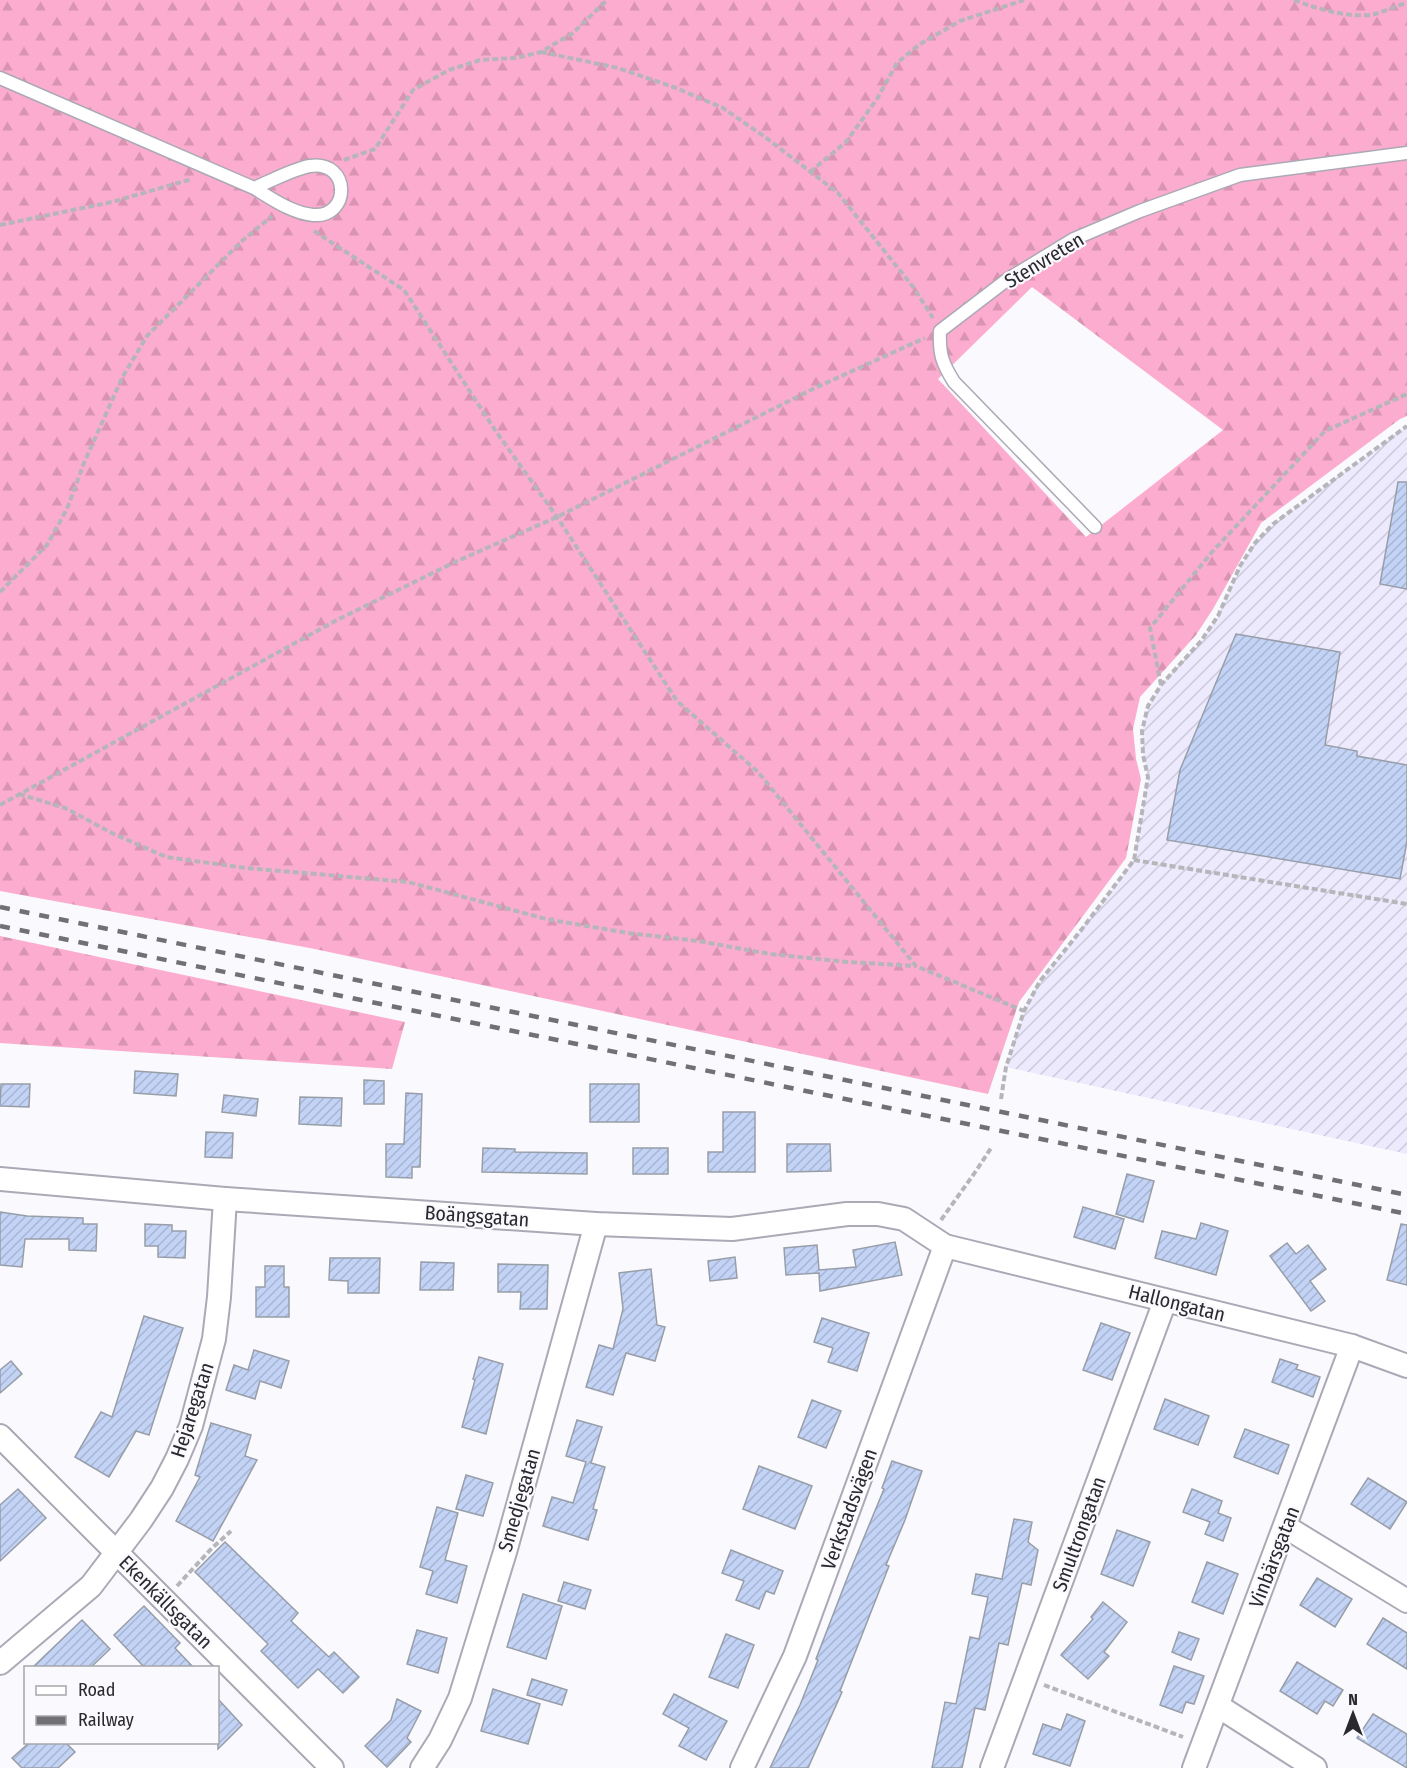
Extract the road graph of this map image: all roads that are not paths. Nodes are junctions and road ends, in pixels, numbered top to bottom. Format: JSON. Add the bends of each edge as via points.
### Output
{"nodes":[{"id":1,"x":0,"y":78,"type":"edge"},
{"id":2,"x":1407,"y":153,"type":"edge"},
{"id":3,"x":254,"y":188,"type":"junction"},
{"id":4,"x":1095,"y":527,"type":"dead end"},
{"id":5,"x":0,"y":1179,"type":"edge"},
{"id":6,"x":225,"y":1199,"type":"junction"},
{"id":7,"x":596,"y":1224,"type":"junction"},
{"id":8,"x":938,"y":1241,"type":"junction"},
{"id":9,"x":1165,"y":1301,"type":"junction"},
{"id":10,"x":1352,"y":1346,"type":"junction"},
{"id":11,"x":1407,"y":1366,"type":"edge"},
{"id":12,"x":0,"y":1436,"type":"edge"},
{"id":13,"x":1286,"y":1527,"type":"junction"},
{"id":14,"x":116,"y":1551,"type":"junction"},
{"id":15,"x":1407,"y":1601,"type":"edge"},
{"id":16,"x":0,"y":1663,"type":"edge"},
{"id":17,"x":1218,"y":1706,"type":"junction"},
{"id":18,"x":332,"y":1768,"type":"edge"},
{"id":19,"x":422,"y":1768,"type":"edge"},
{"id":20,"x":742,"y":1768,"type":"edge"},
{"id":21,"x":992,"y":1768,"type":"edge"},
{"id":22,"x":1194,"y":1768,"type":"edge"},
{"id":23,"x":1314,"y":1768,"type":"edge"}],
"edges":[{"from":1,"to":3,"type":"lane"},
{"from":2,"to":4,"type":"lane","name":"Stenvreten","via":[[1240,175],[1140,211],[1074,239],[1008,279],[940,331],[939,349],[954,382]]},
{"from":3,"to":3,"type":"lane","via":[[310,166],[326,166],[335,172],[341,184],[341,197],[338,206],[315,215],[284,205]]},
{"from":5,"to":6,"type":"street","name":"Boängsgatan"},
{"from":6,"to":7,"type":"street","name":"Boängsgatan"},
{"from":6,"to":14,"type":"street","name":"Hejaregatan","via":[[214,1339],[191,1426],[162,1488]]},
{"from":7,"to":8,"type":"street","name":"Boängsgatan","via":[[732,1229],[848,1214],[878,1214],[904,1219]]},
{"from":7,"to":19,"type":"street","name":"Smedjegatan","via":[[460,1698]]},
{"from":8,"to":9,"type":"street","name":"Hallongatan"},
{"from":8,"to":20,"type":"street","name":"Verkstadsvägen","via":[[795,1656]]},
{"from":9,"to":10,"type":"street","name":"Hallongatan"},
{"from":9,"to":21,"type":"street","name":"Smultrongatan"},
{"from":10,"to":11,"type":"street","name":"Hallongatan"},
{"from":10,"to":13,"type":"street","name":"Vinbärsgatan"},
{"from":12,"to":14,"type":"street","name":"Ekenkällsgatan"},
{"from":13,"to":15,"type":"street"},
{"from":13,"to":17,"type":"street","name":"Vinbärsgatan"},
{"from":14,"to":16,"type":"street","name":"Hejaregatan","via":[[91,1586]]},
{"from":14,"to":18,"type":"street","name":"Ekenkällsgatan"},
{"from":17,"to":22,"type":"street","name":"Vinbärsgatan"},
{"from":17,"to":23,"type":"street"}]}
